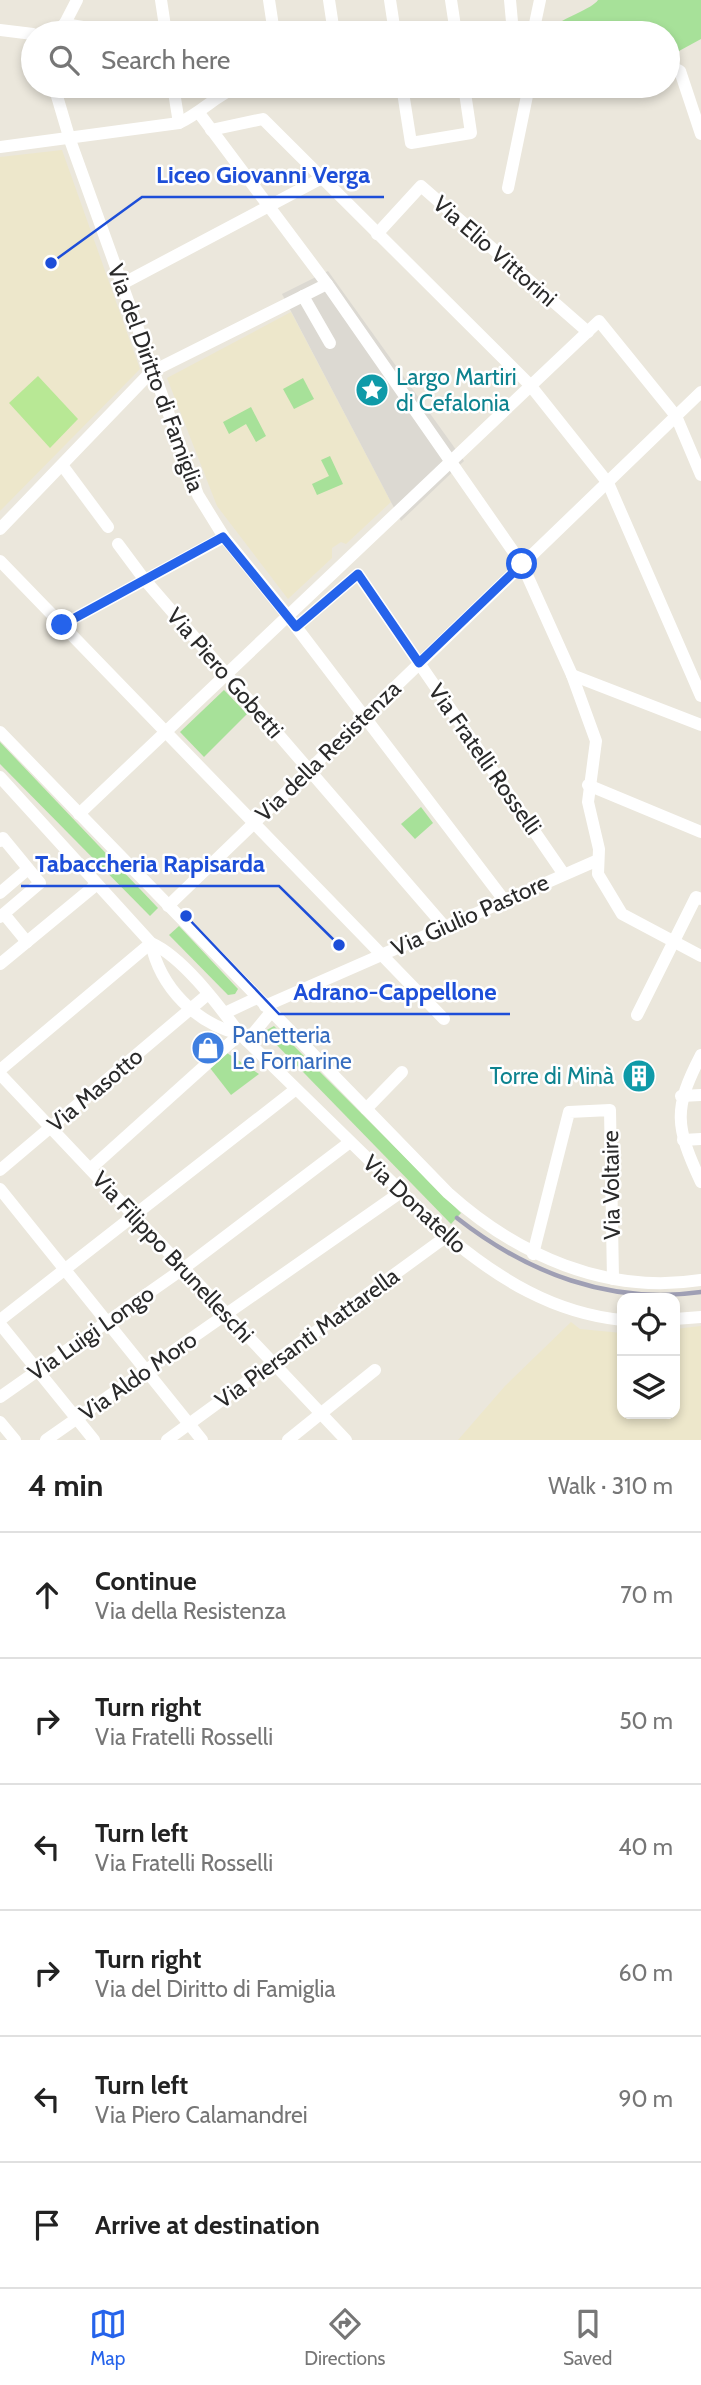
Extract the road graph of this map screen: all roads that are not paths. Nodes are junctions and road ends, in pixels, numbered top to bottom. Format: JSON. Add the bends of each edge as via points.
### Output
{"nodes":[{"id":1,"x":76,"y":0,"type":"edge"},
{"id":2,"x":161,"y":0,"type":"edge"},
{"id":3,"x":269,"y":0,"type":"edge"},
{"id":4,"x":329,"y":0,"type":"edge"},
{"id":5,"x":390,"y":0,"type":"edge"},
{"id":6,"x":451,"y":0,"type":"edge"},
{"id":7,"x":510,"y":0,"type":"edge"},
{"id":8,"x":540,"y":0,"type":"edge"},
{"id":9,"x":66,"y":21,"type":"edge"},
{"id":10,"x":164,"y":21,"type":"edge"},
{"id":11,"x":272,"y":21,"type":"edge"},
{"id":12,"x":332,"y":21,"type":"edge"},
{"id":13,"x":393,"y":21,"type":"edge"},
{"id":14,"x":454,"y":21,"type":"edge"},
{"id":15,"x":512,"y":21,"type":"edge"},
{"id":16,"x":536,"y":21,"type":"edge"},
{"id":17,"x":0,"y":30,"type":"edge"},
{"id":18,"x":21,"y":33,"type":"edge"},
{"id":19,"x":680,"y":71,"type":"edge"},
{"id":20,"x":58,"y":98,"type":"edge"},
{"id":21,"x":175,"y":98,"type":"edge"},
{"id":22,"x":216,"y":98,"type":"edge"},
{"id":23,"x":404,"y":98,"type":"edge"},
{"id":24,"x":466,"y":98,"type":"edge"},
{"id":25,"x":527,"y":98,"type":"edge"},
{"id":26,"x":199,"y":113,"type":"junction"},
{"id":27,"x":179,"y":123,"type":"junction"},
{"id":28,"x":211,"y":130,"type":"junction"},
{"id":29,"x":701,"y":134,"type":"edge"},
{"id":30,"x":70,"y":140,"type":"junction"},
{"id":31,"x":0,"y":147,"type":"edge"},
{"id":32,"x":320,"y":179,"type":"junction"},
{"id":33,"x":508,"y":188,"type":"dead end"},
{"id":34,"x":268,"y":207,"type":"junction"},
{"id":35,"x":377,"y":234,"type":"junction"},
{"id":36,"x":324,"y":279,"type":"junction"},
{"id":37,"x":122,"y":284,"type":"junction"},
{"id":38,"x":303,"y":296,"type":"junction"},
{"id":39,"x":588,"y":332,"type":"junction"},
{"id":40,"x":330,"y":343,"type":"dead end"},
{"id":41,"x":151,"y":372,"type":"junction"},
{"id":42,"x":530,"y":385,"type":"junction"},
{"id":43,"x":701,"y":392,"type":"edge"},
{"id":44,"x":676,"y":416,"type":"junction"},
{"id":45,"x":455,"y":460,"type":"junction"},
{"id":46,"x":62,"y":465,"type":"junction"},
{"id":47,"x":701,"y":475,"type":"edge"},
{"id":48,"x":608,"y":483,"type":"junction"},
{"id":49,"x":108,"y":527,"type":"dead end"},
{"id":50,"x":0,"y":528,"type":"edge"},
{"id":51,"x":223,"y":537,"type":"junction"},
{"id":52,"x":118,"y":544,"type":"dead end"},
{"id":53,"x":0,"y":561,"type":"edge"},
{"id":54,"x":522,"y":564,"type":"junction"},
{"id":55,"x":144,"y":579,"type":"junction"},
{"id":56,"x":287,"y":615,"type":"junction"},
{"id":57,"x":62,"y":625,"type":"junction"},
{"id":58,"x":296,"y":627,"type":"junction"},
{"id":59,"x":419,"y":663,"type":"junction"},
{"id":60,"x":226,"y":674,"type":"junction"},
{"id":61,"x":572,"y":675,"type":"junction"},
{"id":62,"x":701,"y":696,"type":"edge"},
{"id":63,"x":363,"y":718,"type":"junction"},
{"id":64,"x":701,"y":725,"type":"edge"},
{"id":65,"x":0,"y":732,"type":"edge"},
{"id":66,"x":166,"y":732,"type":"junction"},
{"id":67,"x":309,"y":770,"type":"junction"},
{"id":68,"x":0,"y":777,"type":"edge"},
{"id":69,"x":588,"y":785,"type":"junction"},
{"id":70,"x":79,"y":814,"type":"junction"},
{"id":71,"x":254,"y":823,"type":"junction"},
{"id":72,"x":701,"y":832,"type":"edge"},
{"id":73,"x":1,"y":838,"type":"edge"},
{"id":74,"x":598,"y":860,"type":"junction"},
{"id":75,"x":29,"y":869,"type":"junction"},
{"id":76,"x":563,"y":873,"type":"junction"},
{"id":77,"x":97,"y":884,"type":"junction"},
{"id":78,"x":0,"y":893,"type":"edge"},
{"id":79,"x":699,"y":898,"type":"edge"},
{"id":80,"x":504,"y":900,"type":"junction"},
{"id":81,"x":168,"y":906,"type":"junction"},
{"id":82,"x":2,"y":916,"type":"edge"},
{"id":83,"x":444,"y":926,"type":"junction"},
{"id":84,"x":673,"y":941,"type":"junction"},
{"id":85,"x":27,"y":942,"type":"junction"},
{"id":86,"x":150,"y":943,"type":"junction"},
{"id":87,"x":382,"y":954,"type":"junction"},
{"id":88,"x":701,"y":956,"type":"edge"},
{"id":89,"x":0,"y":964,"type":"edge"},
{"id":90,"x":207,"y":995,"type":"junction"},
{"id":91,"x":265,"y":1006,"type":"junction"},
{"id":92,"x":190,"y":1009,"type":"junction"},
{"id":93,"x":225,"y":1013,"type":"junction"},
{"id":94,"x":637,"y":1015,"type":"dead end"},
{"id":95,"x":444,"y":1019,"type":"dead end"},
{"id":96,"x":244,"y":1037,"type":"junction"},
{"id":97,"x":701,"y":1055,"type":"edge"},
{"id":98,"x":0,"y":1072,"type":"edge"},
{"id":99,"x":402,"y":1072,"type":"dead end"},
{"id":100,"x":296,"y":1089,"type":"junction"},
{"id":101,"x":701,"y":1095,"type":"edge"},
{"id":102,"x":681,"y":1096,"type":"junction"},
{"id":103,"x":366,"y":1109,"type":"junction"},
{"id":104,"x":50,"y":1127,"type":"junction"},
{"id":105,"x":701,"y":1139,"type":"edge"},
{"id":106,"x":683,"y":1140,"type":"junction"},
{"id":107,"x":350,"y":1142,"type":"junction"},
{"id":108,"x":90,"y":1169,"type":"junction"},
{"id":109,"x":0,"y":1170,"type":"edge"},
{"id":110,"x":701,"y":1182,"type":"edge"},
{"id":111,"x":0,"y":1189,"type":"edge"},
{"id":112,"x":401,"y":1192,"type":"junction"},
{"id":113,"x":134,"y":1216,"type":"junction"},
{"id":114,"x":447,"y":1236,"type":"junction"},
{"id":115,"x":533,"y":1254,"type":"junction"},
{"id":116,"x":184,"y":1268,"type":"junction"},
{"id":117,"x":65,"y":1270,"type":"junction"},
{"id":118,"x":613,"y":1279,"type":"junction"},
{"id":119,"x":701,"y":1280,"type":"edge"},
{"id":120,"x":227,"y":1314,"type":"junction"},
{"id":121,"x":701,"y":1317,"type":"edge"},
{"id":122,"x":617,"y":1319,"type":"edge"},
{"id":123,"x":680,"y":1319,"type":"edge"},
{"id":124,"x":0,"y":1322,"type":"edge"},
{"id":125,"x":107,"y":1322,"type":"junction"},
{"id":126,"x":273,"y":1363,"type":"junction"},
{"id":127,"x":146,"y":1370,"type":"junction"},
{"id":128,"x":375,"y":1370,"type":"dead end"},
{"id":129,"x":38,"y":1371,"type":"junction"},
{"id":130,"x":0,"y":1397,"type":"edge"},
{"id":131,"x":321,"y":1413,"type":"junction"},
{"id":132,"x":77,"y":1419,"type":"junction"},
{"id":133,"x":0,"y":1422,"type":"edge"},
{"id":134,"x":189,"y":1424,"type":"junction"},
{"id":135,"x":15,"y":1440,"type":"edge"},
{"id":136,"x":46,"y":1440,"type":"edge"},
{"id":137,"x":94,"y":1440,"type":"edge"},
{"id":138,"x":167,"y":1440,"type":"edge"},
{"id":139,"x":202,"y":1440,"type":"edge"},
{"id":140,"x":288,"y":1440,"type":"edge"},
{"id":141,"x":346,"y":1440,"type":"edge"}],
"edges":[{"from":1,"to":9,"type":"street"},
{"from":2,"to":10,"type":"street"},
{"from":3,"to":11,"type":"street"},
{"from":4,"to":12,"type":"street"},
{"from":5,"to":13,"type":"street"},
{"from":6,"to":14,"type":"street"},
{"from":7,"to":15,"type":"street"},
{"from":8,"to":16,"type":"street"},
{"from":17,"to":18,"type":"street"},
{"from":19,"to":29,"type":"street"},
{"from":20,"to":30,"type":"street","name":"Via del Diritto di Famiglia"},
{"from":21,"to":27,"type":"street"},
{"from":22,"to":26,"type":"street"},
{"from":23,"to":24,"type":"street","via":[[411,143],[471,133]]},
{"from":25,"to":33,"type":"street"},
{"from":26,"to":27,"type":"street"},
{"from":26,"to":28,"type":"street"},
{"from":27,"to":30,"type":"street"},
{"from":28,"to":32,"type":"street","via":[[263,119]]},
{"from":28,"to":34,"type":"street"},
{"from":30,"to":31,"type":"street"},
{"from":30,"to":37,"type":"street","name":"Via del Diritto di Famiglia"},
{"from":32,"to":34,"type":"street"},
{"from":32,"to":35,"type":"street"},
{"from":34,"to":36,"type":"street"},
{"from":34,"to":37,"type":"street"},
{"from":35,"to":39,"type":"street","name":"Via Elio Vittorini","via":[[421,186]]},
{"from":35,"to":42,"type":"street"},
{"from":36,"to":38,"type":"street"},
{"from":36,"to":45,"type":"street"},
{"from":37,"to":41,"type":"street","name":"Via del Diritto di Famiglia"},
{"from":38,"to":40,"type":"street"},
{"from":38,"to":41,"type":"street"},
{"from":39,"to":42,"type":"street"},
{"from":39,"to":44,"type":"street","via":[[599,321]]},
{"from":41,"to":46,"type":"street"},
{"from":41,"to":51,"type":"street","name":"Via del Diritto di Famiglia","via":[[198,495]]},
{"from":42,"to":45,"type":"street"},
{"from":42,"to":48,"type":"street"},
{"from":43,"to":44,"type":"street","name":"Via della Resistenza"},
{"from":44,"to":47,"type":"street"},
{"from":44,"to":48,"type":"street","name":"Via della Resistenza"},
{"from":45,"to":54,"type":"street"},
{"from":45,"to":56,"type":"street"},
{"from":46,"to":49,"type":"street"},
{"from":46,"to":50,"type":"street"},
{"from":48,"to":54,"type":"street","name":"Via della Resistenza"},
{"from":48,"to":62,"type":"street"},
{"from":51,"to":55,"type":"street"},
{"from":51,"to":56,"type":"street","name":"Via del Diritto di Famiglia"},
{"from":52,"to":55,"type":"street","name":"Via Piero Gobetti"},
{"from":53,"to":57,"type":"street"},
{"from":54,"to":59,"type":"street","name":"Via della Resistenza"},
{"from":54,"to":61,"type":"street"},
{"from":55,"to":57,"type":"street"},
{"from":55,"to":60,"type":"street","name":"Via Piero Gobetti"},
{"from":56,"to":58,"type":"street","name":"Via del Diritto di Famiglia"},
{"from":56,"to":60,"type":"street"},
{"from":57,"to":66,"type":"street"},
{"from":58,"to":59,"type":"street","name":"Via Fratelli Rosselli","via":[[358,574]]},
{"from":58,"to":63,"type":"street","name":"Via del Diritto di Famiglia"},
{"from":59,"to":63,"type":"street","name":"Via della Resistenza"},
{"from":59,"to":76,"type":"street","name":"Via Fratelli Rosselli"},
{"from":60,"to":66,"type":"street"},
{"from":60,"to":67,"type":"street","name":"Via Piero Gobetti"},
{"from":61,"to":64,"type":"street"},
{"from":61,"to":69,"type":"street","via":[[596,741]]},
{"from":63,"to":67,"type":"street","name":"Via della Resistenza"},
{"from":63,"to":80,"type":"street","name":"Via del Diritto di Famiglia"},
{"from":65,"to":70,"type":"street"},
{"from":66,"to":70,"type":"street"},
{"from":66,"to":71,"type":"street"},
{"from":67,"to":71,"type":"street","name":"Via della Resistenza"},
{"from":67,"to":83,"type":"street","name":"Via Piero Gobetti"},
{"from":68,"to":77,"type":"street"},
{"from":69,"to":72,"type":"street"},
{"from":69,"to":74,"type":"street"},
{"from":70,"to":81,"type":"street"},
{"from":71,"to":81,"type":"street","name":"Via della Resistenza"},
{"from":71,"to":87,"type":"street"},
{"from":73,"to":75,"type":"street"},
{"from":74,"to":76,"type":"street","name":"Via Giulio Pastore"},
{"from":74,"to":84,"type":"street","via":[[598,874],[622,914]]},
{"from":75,"to":78,"type":"street"},
{"from":75,"to":82,"type":"street","via":[[40,884]]},
{"from":76,"to":80,"type":"street","name":"Via Giulio Pastore"},
{"from":77,"to":85,"type":"street"},
{"from":77,"to":86,"type":"street"},
{"from":79,"to":84,"type":"street"},
{"from":80,"to":83,"type":"street","name":"Via Giulio Pastore"},
{"from":81,"to":91,"type":"street"},
{"from":82,"to":85,"type":"street"},
{"from":83,"to":87,"type":"street","name":"Via Giulio Pastore"},
{"from":84,"to":88,"type":"street"},
{"from":84,"to":94,"type":"street"},
{"from":85,"to":89,"type":"street"},
{"from":86,"to":90,"type":"street","via":[[165,949]]},
{"from":86,"to":92,"type":"street","via":[[162,976]]},
{"from":86,"to":98,"type":"street"},
{"from":87,"to":91,"type":"street","name":"Via Giulio Pastore"},
{"from":87,"to":95,"type":"street"},
{"from":90,"to":92,"type":"street","name":"Via Masotto"},
{"from":90,"to":93,"type":"street"},
{"from":91,"to":93,"type":"street","name":"Via Giulio Pastore"},
{"from":91,"to":96,"type":"street"},
{"from":91,"to":103,"type":"street"},
{"from":92,"to":96,"type":"street","via":[[213,1026]]},
{"from":92,"to":104,"type":"street","name":"Via Masotto"},
{"from":93,"to":96,"type":"street"},
{"from":96,"to":100,"type":"street","name":"Via Donatello"},
{"from":96,"to":108,"type":"street"},
{"from":97,"to":102,"type":"street"},
{"from":98,"to":104,"type":"street","name":"Via Filippo Brunelleschi"},
{"from":99,"to":103,"type":"street"},
{"from":100,"to":107,"type":"street","name":"Via Donatello"},
{"from":100,"to":113,"type":"street"},
{"from":101,"to":102,"type":"street"},
{"from":102,"to":106,"type":"street"},
{"from":103,"to":115,"type":"street","via":[[467,1210]]},
{"from":104,"to":108,"type":"street","name":"Via Filippo Brunelleschi"},
{"from":104,"to":109,"type":"street","name":"Via Masotto"},
{"from":105,"to":106,"type":"street"},
{"from":106,"to":110,"type":"street"},
{"from":107,"to":112,"type":"street","name":"Via Donatello"},
{"from":107,"to":116,"type":"street","name":"Via Luigi Longo"},
{"from":108,"to":113,"type":"street","name":"Via Filippo Brunelleschi"},
{"from":111,"to":117,"type":"street"},
{"from":112,"to":114,"type":"street","name":"Via Donatello"},
{"from":112,"to":120,"type":"street","name":"Via Aldo Moro"},
{"from":113,"to":116,"type":"street","name":"Via Filippo Brunelleschi"},
{"from":113,"to":117,"type":"street"},
{"from":114,"to":122,"type":"street","name":"Via Donatello","via":[[478,1262],[530,1294],[574,1311]]},
{"from":114,"to":126,"type":"street","name":"Via Piersanti Mattarella"},
{"from":115,"to":118,"type":"street"},
{"from":115,"to":118,"type":"street","name":"Via Voltaire","via":[[569,1112],[610,1110]]},
{"from":116,"to":120,"type":"street","name":"Via Filippo Brunelleschi"},
{"from":116,"to":125,"type":"street","name":"Via Luigi Longo"},
{"from":117,"to":124,"type":"street"},
{"from":117,"to":125,"type":"street"},
{"from":118,"to":119,"type":"street"},
{"from":120,"to":126,"type":"street","name":"Via Filippo Brunelleschi"},
{"from":120,"to":127,"type":"street","name":"Via Aldo Moro"},
{"from":121,"to":123,"type":"street"},
{"from":124,"to":129,"type":"street"},
{"from":125,"to":127,"type":"street"},
{"from":125,"to":129,"type":"street","name":"Via Luigi Longo"},
{"from":126,"to":131,"type":"street","name":"Via Filippo Brunelleschi"},
{"from":126,"to":134,"type":"street","name":"Via Piersanti Mattarella"},
{"from":127,"to":132,"type":"street","name":"Via Aldo Moro"},
{"from":127,"to":134,"type":"street"},
{"from":128,"to":131,"type":"street"},
{"from":129,"to":130,"type":"street","name":"Via Luigi Longo"},
{"from":129,"to":132,"type":"street"},
{"from":131,"to":140,"type":"street"},
{"from":131,"to":141,"type":"street","name":"Via Filippo Brunelleschi"},
{"from":132,"to":136,"type":"street","name":"Via Aldo Moro"},
{"from":132,"to":137,"type":"street"},
{"from":133,"to":135,"type":"street"},
{"from":134,"to":138,"type":"street","name":"Via Piersanti Mattarella"},
{"from":134,"to":139,"type":"street"}]}
